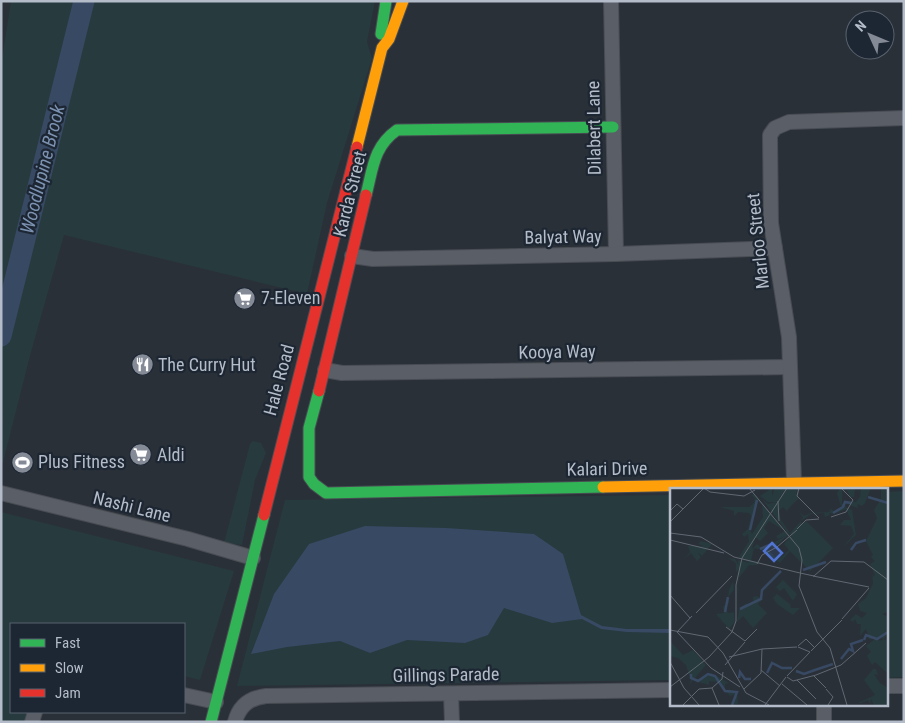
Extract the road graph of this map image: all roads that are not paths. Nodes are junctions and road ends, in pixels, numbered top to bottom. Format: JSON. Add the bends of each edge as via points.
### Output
{"nodes":[{"id":1,"x":386,"y":1,"type":"edge"},
{"id":2,"x":403,"y":1,"type":"edge"},
{"id":3,"x":611,"y":1,"type":"edge"},
{"id":4,"x":382,"y":48,"type":"junction"},
{"id":5,"x":904,"y":118,"type":"edge"},
{"id":6,"x":613,"y":127,"type":"junction"},
{"id":7,"x":775,"y":248,"type":"junction"},
{"id":8,"x":616,"y":254,"type":"junction"},
{"id":9,"x":352,"y":256,"type":"junction"},
{"id":10,"x":790,"y":367,"type":"junction"},
{"id":11,"x":325,"y":370,"type":"junction"},
{"id":12,"x":904,"y":481,"type":"edge"},
{"id":13,"x":794,"y":482,"type":"junction"},
{"id":14,"x":314,"y":484,"type":"joint"},
{"id":15,"x":1,"y":493,"type":"edge"},
{"id":16,"x":253,"y":558,"type":"junction"},
{"id":17,"x":888,"y":686,"type":"edge"},
{"id":18,"x":904,"y":686,"type":"edge"},
{"id":19,"x":670,"y":690,"type":"edge"},
{"id":20,"x":451,"y":694,"type":"junction"},
{"id":21,"x":185,"y":695,"type":"edge"},
{"id":22,"x":216,"y":702,"type":"junction"},
{"id":23,"x":824,"y":706,"type":"edge"},
{"id":24,"x":211,"y":722,"type":"edge"},
{"id":25,"x":235,"y":722,"type":"edge"},
{"id":26,"x":452,"y":722,"type":"edge"},
{"id":27,"x":824,"y":722,"type":"edge"}],
"edges":[{"from":1,"to":4,"type":"street","name":"Hale Road","via":[[380,38]]},
{"from":2,"to":4,"type":"street","name":"Hale Road","via":[[389,39]]},
{"from":3,"to":6,"type":"street","name":"Dilabert Lane"},
{"from":4,"to":16,"type":"street","name":"Hale Road"},
{"from":5,"to":7,"type":"street","name":"Marloo Street","via":[[789,122],[775,128],[770,135],[770,149],[771,223]]},
{"from":6,"to":8,"type":"street","name":"Dilabert Lane"},
{"from":6,"to":9,"type":"street","name":"Karda Street","via":[[397,130],[378,150]]},
{"from":7,"to":8,"type":"street","name":"Balyat Way"},
{"from":7,"to":10,"type":"street","name":"Marloo Street","via":[[789,337]]},
{"from":8,"to":9,"type":"street","name":"Balyat Way","via":[[373,259]]},
{"from":9,"to":11,"type":"street","name":"Karda Street"},
{"from":10,"to":11,"type":"street","name":"Kooya Way","via":[[342,373]]},
{"from":10,"to":13,"type":"street","name":"Marloo Street"},
{"from":11,"to":14,"type":"street","name":"Karda Street","via":[[310,428],[309,477]]},
{"from":12,"to":13,"type":"street","name":"Kalari Drive"},
{"from":13,"to":14,"type":"street","name":"Kalari Drive","via":[[326,492]]},
{"from":15,"to":16,"type":"street","name":"Nashi Lane"},
{"from":16,"to":22,"type":"street","name":"Hale Road"},
{"from":17,"to":18,"type":"street"},
{"from":19,"to":20,"type":"street","name":"Gillings Parade"},
{"from":20,"to":25,"type":"street","name":"Gillings Parade","via":[[254,698],[237,712]]},
{"from":20,"to":26,"type":"street"},
{"from":21,"to":22,"type":"street"},
{"from":22,"to":24,"type":"street","name":"Hale Road"},
{"from":23,"to":27,"type":"street"}]}
